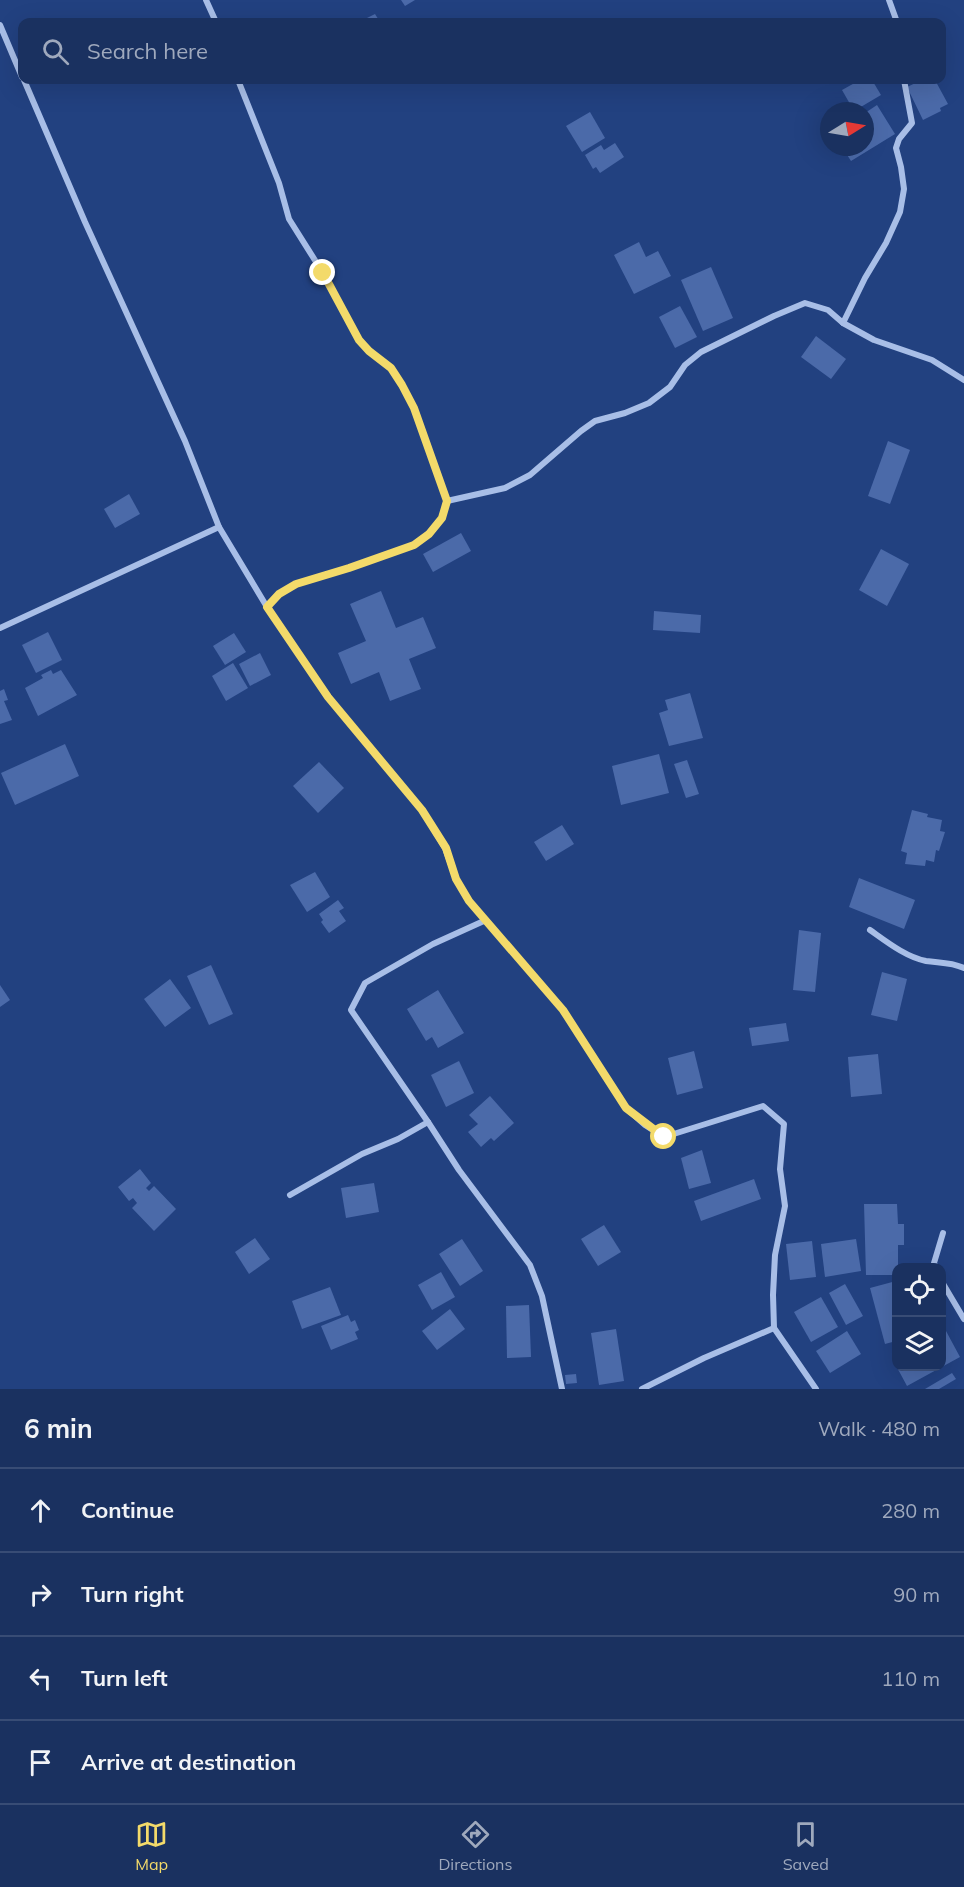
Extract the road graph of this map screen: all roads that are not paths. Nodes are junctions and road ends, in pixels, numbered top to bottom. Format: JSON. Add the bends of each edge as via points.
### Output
{"nodes":[{"id":1,"x":206,"y":0,"type":"edge"},
{"id":2,"x":889,"y":0,"type":"edge"},
{"id":3,"x":214,"y":18,"type":"edge"},
{"id":4,"x":896,"y":18,"type":"edge"},
{"id":5,"x":0,"y":25,"type":"edge"},
{"id":6,"x":18,"y":66,"type":"edge"},
{"id":7,"x":26,"y":84,"type":"edge"},
{"id":8,"x":240,"y":84,"type":"edge"},
{"id":9,"x":905,"y":84,"type":"edge"},
{"id":10,"x":843,"y":323,"type":"junction"},
{"id":11,"x":964,"y":380,"type":"edge"},
{"id":12,"x":447,"y":501,"type":"junction"},
{"id":13,"x":219,"y":527,"type":"junction"},
{"id":14,"x":267,"y":607,"type":"junction"},
{"id":15,"x":0,"y":628,"type":"edge"},
{"id":16,"x":486,"y":920,"type":"junction"},
{"id":17,"x":870,"y":930,"type":"dead end"},
{"id":18,"x":964,"y":968,"type":"edge"},
{"id":19,"x":428,"y":1122,"type":"junction"},
{"id":20,"x":290,"y":1195,"type":"dead end"},
{"id":21,"x":943,"y":1233,"type":"dead end"},
{"id":22,"x":934,"y":1263,"type":"edge"},
{"id":23,"x":946,"y":1289,"type":"edge"},
{"id":24,"x":964,"y":1319,"type":"edge"},
{"id":25,"x":774,"y":1328,"type":"junction"},
{"id":26,"x":562,"y":1389,"type":"edge"},
{"id":27,"x":642,"y":1389,"type":"edge"},
{"id":28,"x":816,"y":1389,"type":"edge"}],
"edges":[{"from":1,"to":3,"type":"street"},
{"from":2,"to":4,"type":"street"},
{"from":5,"to":6,"type":"street"},
{"from":7,"to":13,"type":"street","via":[[185,441]]},
{"from":8,"to":12,"type":"street","via":[[289,219],[359,340],[391,368],[402,385]]},
{"from":9,"to":10,"type":"street","via":[[912,123],[896,148],[904,189],[900,212]]},
{"from":10,"to":11,"type":"street","via":[[874,340],[932,360]]},
{"from":10,"to":12,"type":"street","via":[[828,310],[805,303],[774,316],[701,352],[685,365],[670,387],[649,403],[595,421],[581,430],[530,475],[505,488]]},
{"from":12,"to":14,"type":"street","via":[[442,518],[414,545],[296,584]]},
{"from":13,"to":14,"type":"street"},
{"from":13,"to":15,"type":"street"},
{"from":14,"to":16,"type":"street","via":[[328,697],[422,810],[446,848],[456,879]]},
{"from":16,"to":19,"type":"street","via":[[433,944],[365,984],[351,1010]]},
{"from":16,"to":25,"type":"street","via":[[563,1010],[626,1108],[645,1125],[664,1137],[763,1106],[784,1124],[780,1169],[785,1206],[776,1255]]},
{"from":17,"to":18,"type":"street","via":[[924,961]]},
{"from":19,"to":20,"type":"street"},
{"from":19,"to":26,"type":"street","via":[[530,1265],[542,1296]]},
{"from":21,"to":22,"type":"street"},
{"from":23,"to":24,"type":"street"},
{"from":25,"to":27,"type":"street"},
{"from":25,"to":28,"type":"street"}]}
